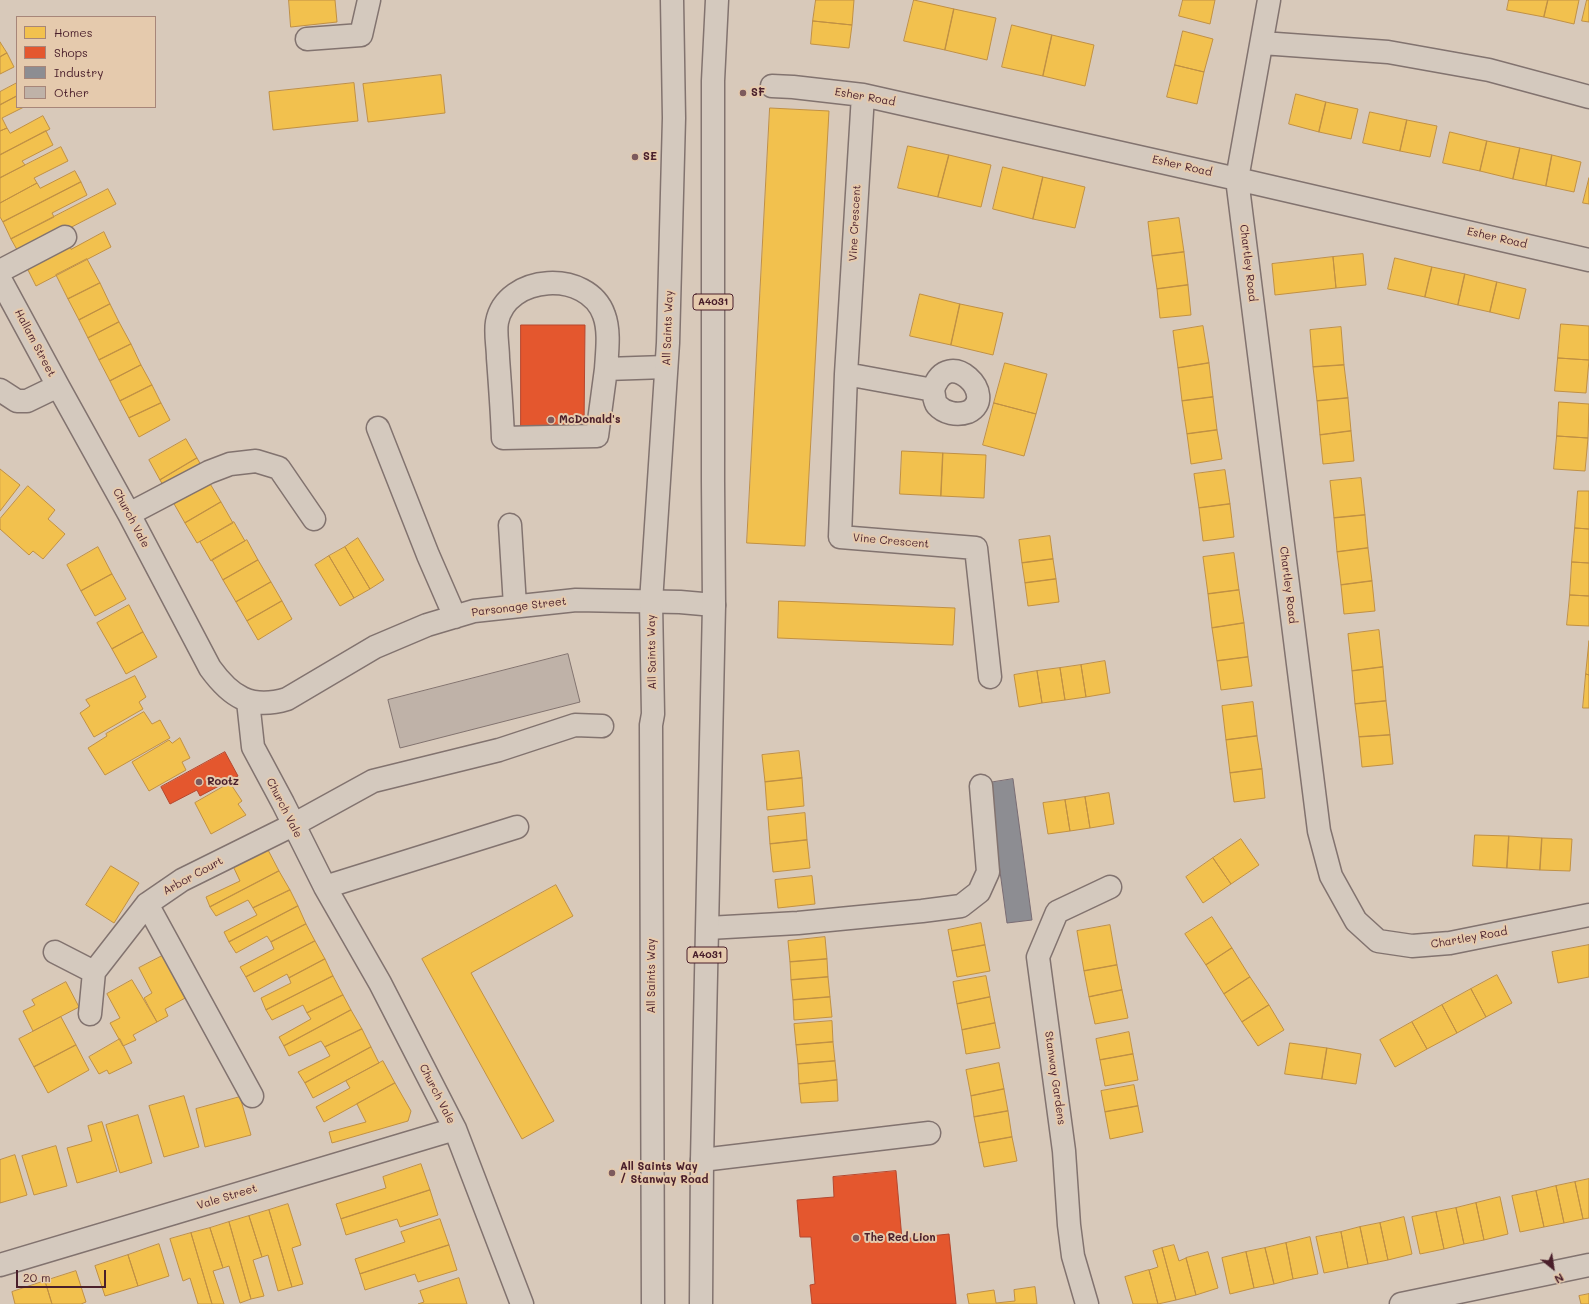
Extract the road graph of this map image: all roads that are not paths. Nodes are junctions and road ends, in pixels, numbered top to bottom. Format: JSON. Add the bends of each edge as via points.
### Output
{"nodes":[{"id":1,"x":369,"y":0,"type":"edge"},
{"id":2,"x":672,"y":0,"type":"edge"},
{"id":3,"x":717,"y":0,"type":"edge"},
{"id":4,"x":1269,"y":0,"type":"edge"},
{"id":5,"x":307,"y":39,"type":"dead end"},
{"id":6,"x":1262,"y":43,"type":"junction"},
{"id":7,"x":772,"y":86,"type":"dead end"},
{"id":8,"x":863,"y":95,"type":"junction"},
{"id":9,"x":1589,"y":97,"type":"edge"},
{"id":10,"x":1237,"y":178,"type":"junction"},
{"id":11,"x":65,"y":237,"type":"dead end"},
{"id":12,"x":1589,"y":260,"type":"edge"},
{"id":13,"x":0,"y":271,"type":"edge"},
{"id":14,"x":0,"y":279,"type":"edge"},
{"id":15,"x":666,"y":367,"type":"junction"},
{"id":16,"x":606,"y":369,"type":"junction"},
{"id":17,"x":846,"y":374,"type":"junction"},
{"id":18,"x":58,"y":386,"type":"junction"},
{"id":19,"x":0,"y":390,"type":"edge"},
{"id":20,"x":933,"y":390,"type":"dead end"},
{"id":21,"x":378,"y":428,"type":"dead end"},
{"id":22,"x":129,"y":514,"type":"junction"},
{"id":23,"x":314,"y":519,"type":"dead end"},
{"id":24,"x":510,"y":525,"type":"dead end"},
{"id":25,"x":651,"y":602,"type":"junction"},
{"id":26,"x":714,"y":605,"type":"junction"},
{"id":27,"x":515,"y":606,"type":"junction"},
{"id":28,"x":455,"y":617,"type":"junction"},
{"id":29,"x":990,"y":677,"type":"dead end"},
{"id":30,"x":248,"y":701,"type":"junction"},
{"id":31,"x":602,"y":726,"type":"dead end"},
{"id":32,"x":981,"y":786,"type":"dead end"},
{"id":33,"x":293,"y":825,"type":"junction"},
{"id":34,"x":517,"y":827,"type":"dead end"},
{"id":35,"x":1110,"y":886,"type":"dead end"},
{"id":36,"x":325,"y":887,"type":"junction"},
{"id":37,"x":146,"y":904,"type":"junction"},
{"id":38,"x":1589,"y":915,"type":"edge"},
{"id":39,"x":708,"y":928,"type":"junction"},
{"id":40,"x":55,"y":952,"type":"dead end"},
{"id":41,"x":94,"y":972,"type":"junction"},
{"id":42,"x":90,"y":1014,"type":"dead end"},
{"id":43,"x":252,"y":1096,"type":"dead end"},
{"id":44,"x":455,"y":1129,"type":"junction"},
{"id":45,"x":929,"y":1133,"type":"dead end"},
{"id":46,"x":702,"y":1160,"type":"junction"},
{"id":47,"x":0,"y":1265,"type":"edge"},
{"id":48,"x":1589,"y":1265,"type":"edge"},
{"id":49,"x":522,"y":1304,"type":"edge"},
{"id":50,"x":653,"y":1304,"type":"edge"},
{"id":51,"x":701,"y":1304,"type":"edge"},
{"id":52,"x":1087,"y":1304,"type":"edge"},
{"id":53,"x":1401,"y":1304,"type":"edge"}],
"edges":[{"from":1,"to":5,"type":"main road","via":[[362,35]]},
{"from":2,"to":15,"type":"main road","name":"All Saints Way","via":[[674,118]]},
{"from":3,"to":26,"type":"main road","number":"A4031","via":[[713,81]]},
{"from":4,"to":6,"type":"main road","name":"Chartley Road"},
{"from":6,"to":9,"type":"main road","via":[[1388,52],[1489,70]]},
{"from":6,"to":10,"type":"main road","name":"Chartley Road"},
{"from":7,"to":8,"type":"main road","name":"Esher Road"},
{"from":8,"to":10,"type":"main road","name":"Esher Road"},
{"from":8,"to":17,"type":"main road","name":"Vine Crescent"},
{"from":10,"to":12,"type":"main road","name":"Esher Road"},
{"from":10,"to":38,"type":"main road","name":"Chartley Road","via":[[1319,831],[1331,876],[1356,921],[1378,941],[1412,946],[1450,943]]},
{"from":11,"to":13,"type":"main road"},
{"from":14,"to":18,"type":"main road","name":"Hallam Street"},
{"from":15,"to":16,"type":"main road"},
{"from":15,"to":25,"type":"main road","name":"All Saints Way"},
{"from":16,"to":16,"type":"main road","via":[[607,334],[604,314],[594,299],[571,285],[554,284],[534,286],[508,299],[497,322],[503,438],[597,436]]},
{"from":17,"to":20,"type":"main road"},
{"from":17,"to":29,"type":"main road","name":"Vine Crescent","via":[[840,537],[976,548]]},
{"from":18,"to":19,"type":"main road","via":[[27,401],[18,401]]},
{"from":18,"to":22,"type":"main road","name":"Church Vale"},
{"from":21,"to":28,"type":"main road"},
{"from":22,"to":23,"type":"main road","via":[[208,472],[230,464],[256,461],[279,468]]},
{"from":22,"to":30,"type":"main road","name":"Church Vale","via":[[210,668],[231,693]]},
{"from":24,"to":27,"type":"main road"},
{"from":25,"to":26,"type":"main road","name":"Parsonage Street"},
{"from":25,"to":27,"type":"main road","name":"Parsonage Street","via":[[576,600]]},
{"from":25,"to":50,"type":"main road","name":"All Saints Way"},
{"from":26,"to":39,"type":"main road","number":"A4031"},
{"from":27,"to":28,"type":"main road","name":"Parsonage Street","via":[[474,611]]},
{"from":28,"to":30,"type":"main road","name":"Parsonage Street","via":[[427,625],[375,647],[287,699],[276,702]]},
{"from":30,"to":33,"type":"main road","name":"Church Vale","via":[[252,748]]},
{"from":31,"to":33,"type":"main road","name":"Arbor Court","via":[[575,725],[499,750],[373,781]]},
{"from":32,"to":39,"type":"main road","via":[[988,872],[979,892],[961,906],[798,923]]},
{"from":33,"to":36,"type":"main road","name":"Church Vale"},
{"from":33,"to":37,"type":"main road","name":"Arbor Court","via":[[182,880]]},
{"from":34,"to":36,"type":"main road"},
{"from":35,"to":52,"type":"main road","name":"Stanway Gardens","via":[[1057,912],[1038,956],[1064,1151],[1073,1256]]},
{"from":36,"to":44,"type":"main road","name":"Church Vale","via":[[380,984]]},
{"from":37,"to":41,"type":"main road","name":"Arbor Court"},
{"from":37,"to":43,"type":"main road"},
{"from":39,"to":46,"type":"main road","number":"A4031"},
{"from":40,"to":41,"type":"main road"},
{"from":41,"to":42,"type":"main road"},
{"from":44,"to":47,"type":"main road","name":"Vale Street"},
{"from":44,"to":49,"type":"main road","name":"Church Vale"},
{"from":45,"to":46,"type":"main road"},
{"from":46,"to":51,"type":"main road","number":"A4031"},
{"from":48,"to":53,"type":"main road"}]}
